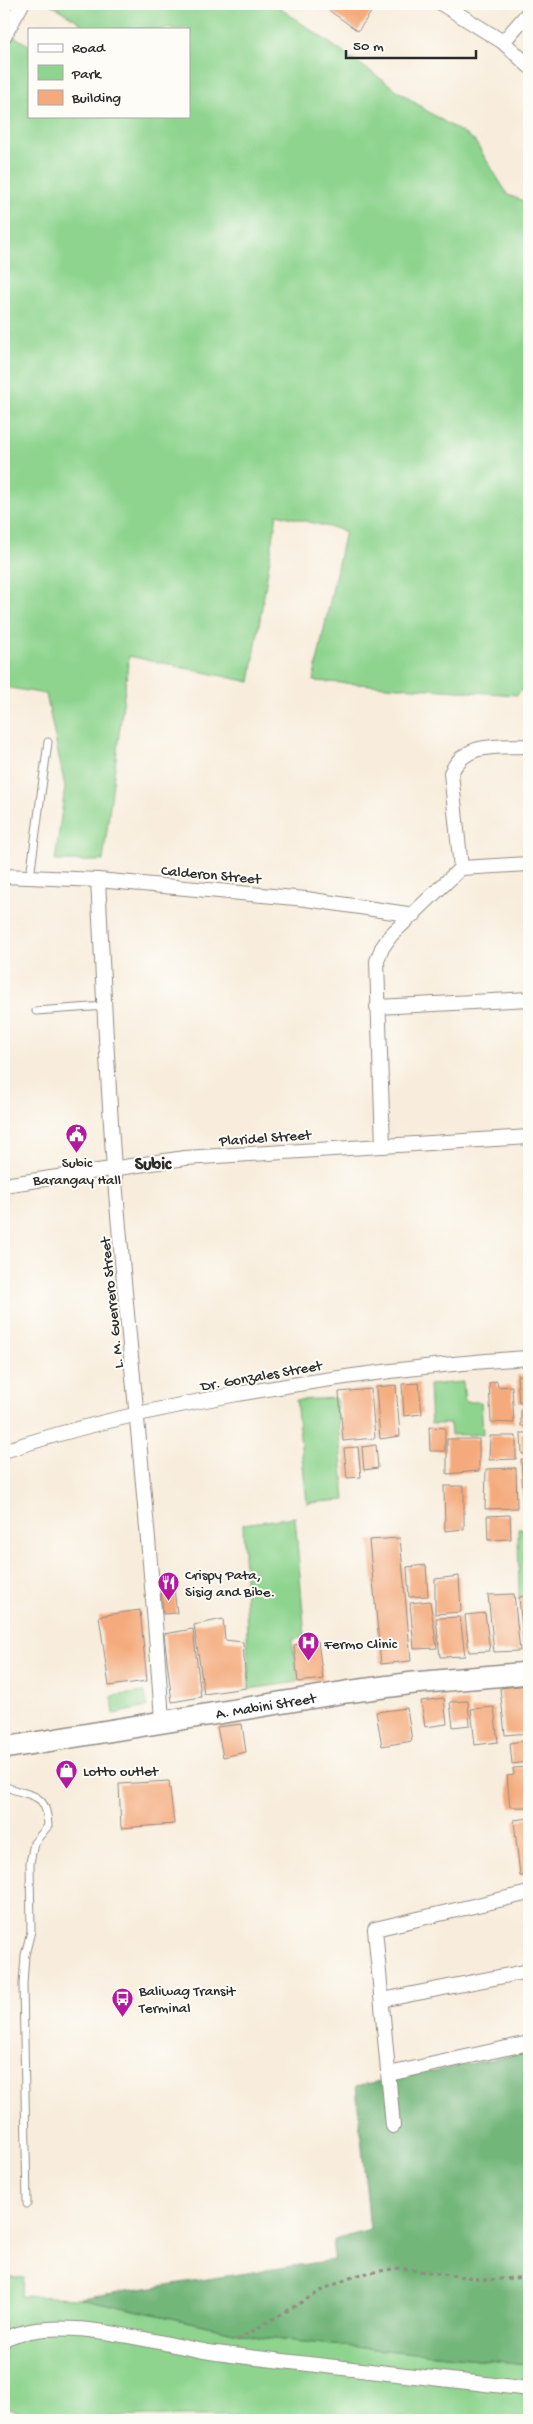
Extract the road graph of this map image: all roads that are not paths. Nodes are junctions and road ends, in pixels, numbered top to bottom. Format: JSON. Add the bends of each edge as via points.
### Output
{"nodes":[{"id":1,"x":22,"y":4,"type":"edge"},
{"id":2,"x":442,"y":4,"type":"edge"},
{"id":3,"x":529,"y":12,"type":"edge"},
{"id":4,"x":4,"y":36,"type":"edge"},
{"id":5,"x":503,"y":42,"type":"junction"},
{"id":6,"x":529,"y":66,"type":"edge"},
{"id":7,"x":48,"y":742,"type":"dead end"},
{"id":8,"x":529,"y":746,"type":"edge"},
{"id":9,"x":529,"y":864,"type":"edge"},
{"id":10,"x":461,"y":868,"type":"junction"},
{"id":11,"x":4,"y":876,"type":"edge"},
{"id":12,"x":30,"y":877,"type":"junction"},
{"id":13,"x":98,"y":880,"type":"junction"},
{"id":14,"x":414,"y":915,"type":"junction"},
{"id":15,"x":529,"y":999,"type":"edge"},
{"id":16,"x":105,"y":1006,"type":"junction"},
{"id":17,"x":377,"y":1007,"type":"junction"},
{"id":18,"x":36,"y":1011,"type":"dead end"},
{"id":19,"x":529,"y":1138,"type":"edge"},
{"id":20,"x":383,"y":1146,"type":"junction"},
{"id":21,"x":114,"y":1167,"type":"junction"},
{"id":22,"x":4,"y":1185,"type":"edge"},
{"id":23,"x":529,"y":1358,"type":"edge"},
{"id":24,"x":138,"y":1412,"type":"junction"},
{"id":25,"x":4,"y":1451,"type":"edge"},
{"id":26,"x":529,"y":1673,"type":"edge"},
{"id":27,"x":162,"y":1722,"type":"junction"},
{"id":28,"x":4,"y":1748,"type":"edge"},
{"id":29,"x":4,"y":1786,"type":"edge"},
{"id":30,"x":529,"y":1893,"type":"edge"},
{"id":31,"x":529,"y":1971,"type":"edge"},
{"id":32,"x":382,"y":2000,"type":"junction"},
{"id":33,"x":529,"y":2043,"type":"edge"},
{"id":34,"x":389,"y":2074,"type":"junction"},
{"id":35,"x":393,"y":2126,"type":"dead end"},
{"id":36,"x":27,"y":2204,"type":"dead end"},
{"id":37,"x":4,"y":2339,"type":"edge"},
{"id":38,"x":529,"y":2389,"type":"edge"}],
"edges":[{"from":1,"to":4,"type":"street"},
{"from":2,"to":5,"type":"street"},
{"from":3,"to":5,"type":"street"},
{"from":5,"to":6,"type":"street"},
{"from":7,"to":12,"type":"lane"},
{"from":8,"to":10,"type":"street","via":[[470,750],[457,760],[452,773]]},
{"from":9,"to":10,"type":"street"},
{"from":10,"to":14,"type":"street"},
{"from":11,"to":12,"type":"street","name":"Calderon Street"},
{"from":12,"to":13,"type":"street","name":"Calderon Street"},
{"from":13,"to":14,"type":"street","name":"Calderon Street","via":[[306,899]]},
{"from":13,"to":16,"type":"street","name":"L. M. Guerrero Street"},
{"from":14,"to":17,"type":"street","via":[[382,948],[377,961]]},
{"from":15,"to":17,"type":"street"},
{"from":16,"to":18,"type":"lane"},
{"from":16,"to":21,"type":"street","name":"L. M. Guerrero Street"},
{"from":17,"to":20,"type":"street"},
{"from":19,"to":20,"type":"street","name":"Plaridel Street"},
{"from":20,"to":21,"type":"street","name":"Plaridel Street","via":[[185,1158]]},
{"from":21,"to":22,"type":"street","name":"Plaridel Street"},
{"from":21,"to":24,"type":"street","name":"L. M. Guerrero Street"},
{"from":23,"to":24,"type":"street","name":"Dr. Gonzales Street","via":[[296,1384]]},
{"from":24,"to":25,"type":"street","name":"Dr. Gonzales Street"},
{"from":24,"to":27,"type":"street","name":"L. M. Guerrero Street"},
{"from":26,"to":27,"type":"main road","name":"A. Mabini Street","via":[[385,1687]]},
{"from":27,"to":28,"type":"main road","name":"A. Mabini Street"},
{"from":29,"to":36,"type":"lane","via":[[39,1799],[47,1809],[48,1826],[34,1843],[30,1863],[30,1931],[23,1984]]},
{"from":30,"to":32,"type":"street","via":[[375,1929]]},
{"from":31,"to":32,"type":"street"},
{"from":32,"to":34,"type":"street"},
{"from":33,"to":34,"type":"street"},
{"from":34,"to":35,"type":"street"},
{"from":37,"to":38,"type":"street","via":[[48,2328],[68,2327],[215,2352]]}]}
